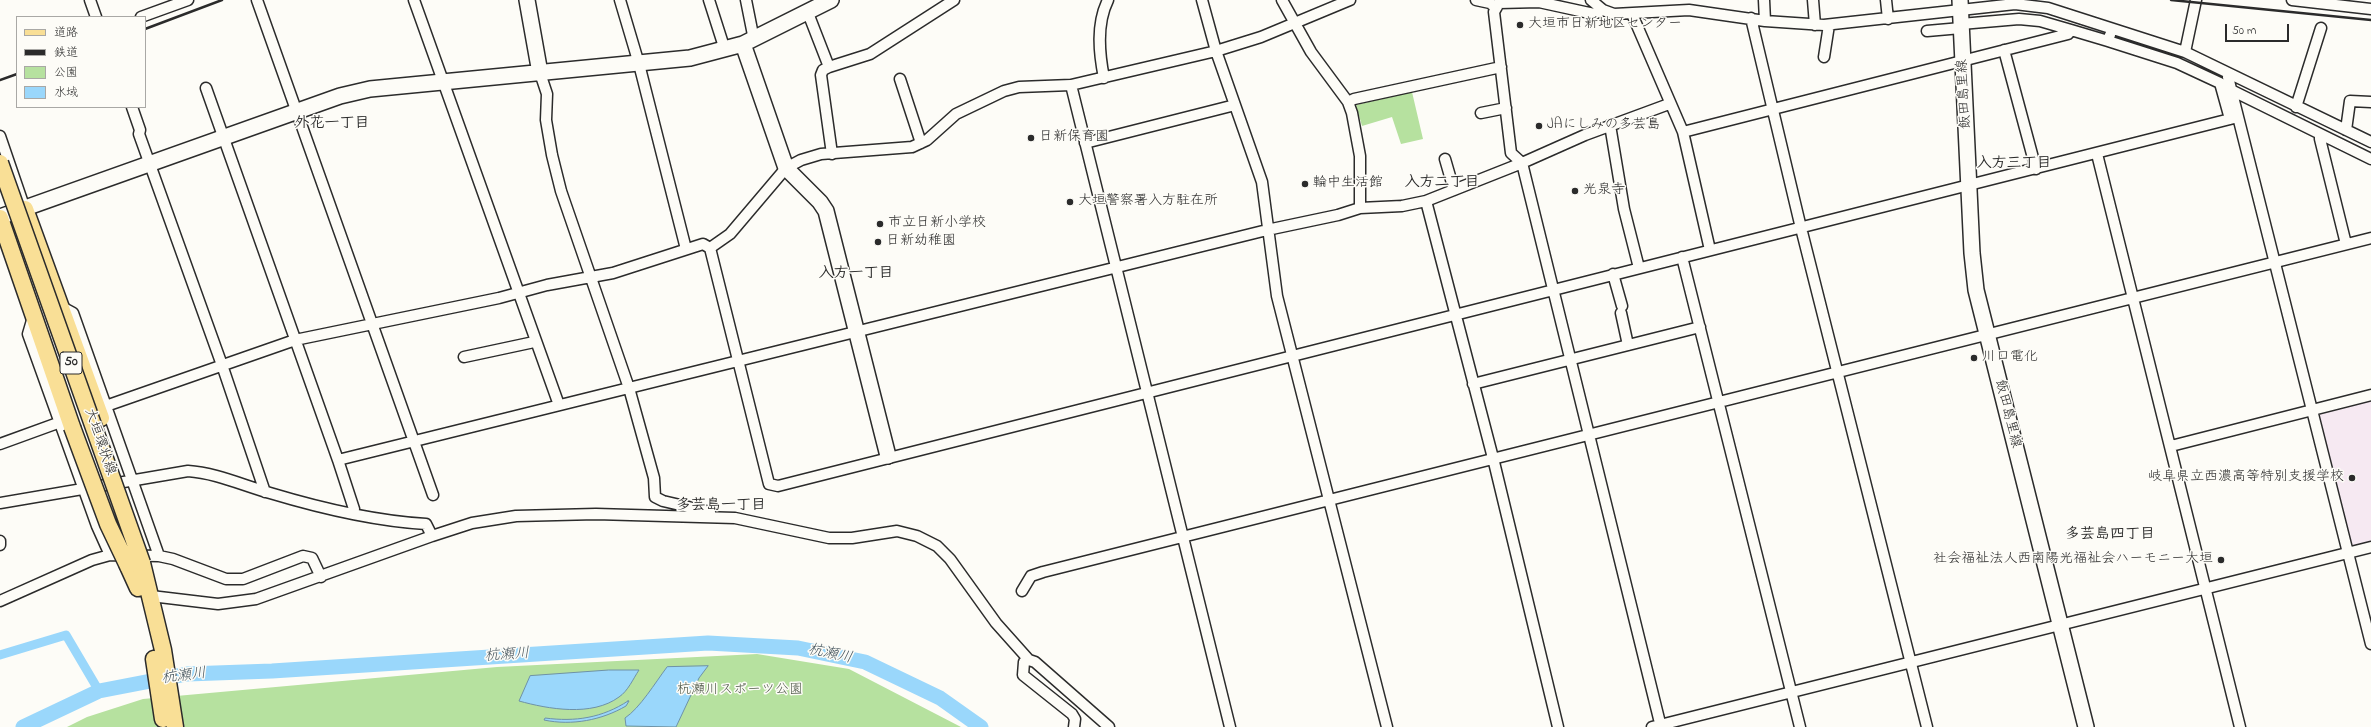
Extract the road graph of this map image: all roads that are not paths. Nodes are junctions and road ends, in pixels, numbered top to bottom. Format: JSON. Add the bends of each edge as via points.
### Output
{"nodes":[{"id":1,"x":90,"y":0,"type":"edge"},
{"id":2,"x":188,"y":0,"type":"edge"},
{"id":3,"x":257,"y":0,"type":"edge"},
{"id":4,"x":414,"y":0,"type":"edge"},
{"id":5,"x":527,"y":0,"type":"edge"},
{"id":6,"x":620,"y":0,"type":"edge"},
{"id":7,"x":709,"y":0,"type":"edge"},
{"id":8,"x":746,"y":0,"type":"edge"},
{"id":9,"x":831,"y":0,"type":"edge"},
{"id":10,"x":954,"y":0,"type":"edge"},
{"id":11,"x":1108,"y":0,"type":"edge"},
{"id":12,"x":1202,"y":0,"type":"edge"},
{"id":13,"x":1282,"y":0,"type":"edge"},
{"id":14,"x":1350,"y":0,"type":"edge"},
{"id":15,"x":1476,"y":0,"type":"edge"},
{"id":16,"x":1591,"y":0,"type":"edge"},
{"id":17,"x":1764,"y":0,"type":"edge"},
{"id":18,"x":1813,"y":0,"type":"edge"},
{"id":19,"x":1886,"y":0,"type":"edge"},
{"id":20,"x":2196,"y":0,"type":"edge"},
{"id":21,"x":2292,"y":0,"type":"edge"},
{"id":22,"x":175,"y":2,"type":"edge"},
{"id":23,"x":2321,"y":2,"type":"edge"},
{"id":24,"x":1492,"y":3,"type":"edge"},
{"id":25,"x":1555,"y":3,"type":"edge"},
{"id":26,"x":2371,"y":9,"type":"edge"},
{"id":27,"x":1603,"y":10,"type":"junction"},
{"id":28,"x":808,"y":13,"type":"junction"},
{"id":29,"x":1632,"y":14,"type":"junction"},
{"id":30,"x":96,"y":16,"type":"edge"},
{"id":31,"x":143,"y":16,"type":"edge"},
{"id":32,"x":1961,"y":16,"type":"edge"},
{"id":33,"x":1751,"y":18,"type":"junction"},
{"id":34,"x":1888,"y":19,"type":"junction"},
{"id":35,"x":1765,"y":21,"type":"junction"},
{"id":36,"x":1295,"y":24,"type":"junction"},
{"id":37,"x":1815,"y":25,"type":"junction"},
{"id":38,"x":1829,"y":25,"type":"junction"},
{"id":39,"x":2321,"y":28,"type":"dead end"},
{"id":40,"x":2112,"y":29,"type":"junction"},
{"id":41,"x":2071,"y":30,"type":"junction"},
{"id":42,"x":1927,"y":31,"type":"dead end"},
{"id":43,"x":2108,"y":41,"type":"junction"},
{"id":44,"x":748,"y":42,"type":"junction"},
{"id":45,"x":725,"y":50,"type":"junction"},
{"id":46,"x":1216,"y":50,"type":"junction"},
{"id":47,"x":2004,"y":50,"type":"junction"},
{"id":48,"x":2185,"y":52,"type":"junction"},
{"id":49,"x":1824,"y":57,"type":"dead end"},
{"id":50,"x":1963,"y":60,"type":"junction"},
{"id":51,"x":639,"y":64,"type":"junction"},
{"id":52,"x":829,"y":67,"type":"junction"},
{"id":53,"x":1501,"y":67,"type":"junction"},
{"id":54,"x":540,"y":72,"type":"junction"},
{"id":55,"x":2230,"y":74,"type":"junction"},
{"id":56,"x":1104,"y":78,"type":"junction"},
{"id":57,"x":900,"y":79,"type":"dead end"},
{"id":58,"x":443,"y":81,"type":"junction"},
{"id":59,"x":1071,"y":85,"type":"junction"},
{"id":60,"x":206,"y":88,"type":"dead end"},
{"id":61,"x":2231,"y":90,"type":"junction"},
{"id":62,"x":1348,"y":102,"type":"junction"},
{"id":63,"x":2371,"y":102,"type":"edge"},
{"id":64,"x":1669,"y":104,"type":"junction"},
{"id":65,"x":1236,"y":105,"type":"junction"},
{"id":66,"x":2296,"y":107,"type":"junction"},
{"id":67,"x":132,"y":108,"type":"edge"},
{"id":68,"x":1506,"y":108,"type":"junction"},
{"id":69,"x":1772,"y":109,"type":"junction"},
{"id":70,"x":297,"y":110,"type":"junction"},
{"id":71,"x":1481,"y":113,"type":"dead end"},
{"id":72,"x":2234,"y":118,"type":"junction"},
{"id":73,"x":1610,"y":125,"type":"junction"},
{"id":74,"x":2346,"y":130,"type":"junction"},
{"id":75,"x":1683,"y":132,"type":"junction"},
{"id":76,"x":2320,"y":135,"type":"junction"},
{"id":77,"x":0,"y":136,"type":"edge"},
{"id":78,"x":223,"y":137,"type":"junction"},
{"id":79,"x":2371,"y":142,"type":"edge"},
{"id":80,"x":921,"y":143,"type":"junction"},
{"id":81,"x":1085,"y":143,"type":"junction"},
{"id":82,"x":832,"y":154,"type":"junction"},
{"id":83,"x":2096,"y":154,"type":"junction"},
{"id":84,"x":1445,"y":159,"type":"dead end"},
{"id":85,"x":2371,"y":159,"type":"edge"},
{"id":86,"x":0,"y":163,"type":"edge"},
{"id":87,"x":150,"y":163,"type":"junction"},
{"id":88,"x":1522,"y":163,"type":"junction"},
{"id":89,"x":786,"y":168,"type":"junction"},
{"id":90,"x":2036,"y":169,"type":"junction"},
{"id":91,"x":1970,"y":185,"type":"junction"},
{"id":92,"x":1454,"y":190,"type":"junction"},
{"id":93,"x":0,"y":195,"type":"edge"},
{"id":94,"x":1426,"y":201,"type":"junction"},
{"id":95,"x":1360,"y":208,"type":"junction"},
{"id":96,"x":25,"y":209,"type":"junction"},
{"id":97,"x":0,"y":218,"type":"edge"},
{"id":98,"x":1802,"y":228,"type":"junction"},
{"id":99,"x":1268,"y":230,"type":"junction"},
{"id":100,"x":2371,"y":238,"type":"edge"},
{"id":101,"x":2346,"y":244,"type":"junction"},
{"id":102,"x":710,"y":248,"type":"junction"},
{"id":103,"x":686,"y":249,"type":"junction"},
{"id":104,"x":1710,"y":250,"type":"junction"},
{"id":105,"x":1682,"y":257,"type":"junction"},
{"id":106,"x":2274,"y":263,"type":"junction"},
{"id":107,"x":1639,"y":268,"type":"junction"},
{"id":108,"x":1116,"y":269,"type":"junction"},
{"id":109,"x":1613,"y":274,"type":"junction"},
{"id":110,"x":590,"y":277,"type":"junction"},
{"id":111,"x":1552,"y":290,"type":"junction"},
{"id":112,"x":518,"y":293,"type":"junction"},
{"id":113,"x":2133,"y":299,"type":"junction"},
{"id":114,"x":1454,"y":314,"type":"junction"},
{"id":115,"x":372,"y":324,"type":"junction"},
{"id":116,"x":1700,"y":327,"type":"junction"},
{"id":117,"x":857,"y":333,"type":"junction"},
{"id":118,"x":1986,"y":334,"type":"junction"},
{"id":119,"x":296,"y":340,"type":"junction"},
{"id":120,"x":534,"y":342,"type":"junction"},
{"id":121,"x":1628,"y":345,"type":"junction"},
{"id":122,"x":1292,"y":355,"type":"junction"},
{"id":123,"x":464,"y":357,"type":"dead end"},
{"id":124,"x":737,"y":360,"type":"junction"},
{"id":125,"x":1570,"y":360,"type":"junction"},
{"id":126,"x":222,"y":365,"type":"junction"},
{"id":127,"x":1838,"y":372,"type":"junction"},
{"id":128,"x":1474,"y":384,"type":"junction"},
{"id":129,"x":629,"y":388,"type":"junction"},
{"id":130,"x":1147,"y":393,"type":"junction"},
{"id":131,"x":2371,"y":395,"type":"edge"},
{"id":132,"x":1719,"y":402,"type":"junction"},
{"id":133,"x":558,"y":405,"type":"junction"},
{"id":134,"x":103,"y":410,"type":"junction"},
{"id":135,"x":2312,"y":410,"type":"junction"},
{"id":136,"x":66,"y":423,"type":"junction"},
{"id":137,"x":1590,"y":434,"type":"junction"},
{"id":138,"x":413,"y":442,"type":"junction"},
{"id":139,"x":0,"y":444,"type":"edge"},
{"id":140,"x":2171,"y":446,"type":"junction"},
{"id":141,"x":888,"y":456,"type":"junction"},
{"id":142,"x":1493,"y":458,"type":"junction"},
{"id":143,"x":338,"y":460,"type":"junction"},
{"id":144,"x":133,"y":479,"type":"junction"},
{"id":145,"x":83,"y":488,"type":"junction"},
{"id":146,"x":265,"y":492,"type":"junction"},
{"id":147,"x":434,"y":495,"type":"dead end"},
{"id":148,"x":1330,"y":499,"type":"junction"},
{"id":149,"x":0,"y":503,"type":"edge"},
{"id":150,"x":352,"y":513,"type":"junction"},
{"id":151,"x":735,"y":518,"type":"junction"},
{"id":152,"x":432,"y":536,"type":"junction"},
{"id":153,"x":1183,"y":538,"type":"junction"},
{"id":154,"x":0,"y":541,"type":"edge"},
{"id":155,"x":0,"y":545,"type":"edge"},
{"id":156,"x":2371,"y":547,"type":"edge"},
{"id":157,"x":2349,"y":553,"type":"junction"},
{"id":158,"x":110,"y":555,"type":"junction"},
{"id":159,"x":142,"y":563,"type":"junction"},
{"id":160,"x":321,"y":577,"type":"junction"},
{"id":161,"x":2206,"y":588,"type":"junction"},
{"id":162,"x":1022,"y":590,"type":"dead end"},
{"id":163,"x":147,"y":596,"type":"junction"},
{"id":164,"x":0,"y":601,"type":"edge"},
{"id":165,"x":2061,"y":624,"type":"junction"},
{"id":166,"x":2371,"y":644,"type":"edge"},
{"id":167,"x":1029,"y":660,"type":"junction"},
{"id":168,"x":1911,"y":663,"type":"junction"},
{"id":169,"x":1791,"y":692,"type":"junction"},
{"id":170,"x":1658,"y":726,"type":"edge"},
{"id":171,"x":164,"y":727,"type":"edge"},
{"id":172,"x":175,"y":727,"type":"edge"},
{"id":173,"x":1074,"y":727,"type":"edge"},
{"id":174,"x":1109,"y":727,"type":"edge"},
{"id":175,"x":1230,"y":727,"type":"edge"},
{"id":176,"x":1386,"y":727,"type":"edge"},
{"id":177,"x":1558,"y":727,"type":"edge"},
{"id":178,"x":1800,"y":727,"type":"edge"},
{"id":179,"x":1927,"y":727,"type":"edge"},
{"id":180,"x":2086,"y":727,"type":"edge"},
{"id":181,"x":2240,"y":727,"type":"edge"}],
"edges":[{"from":1,"to":30,"type":"street"},
{"from":2,"to":22,"type":"street"},
{"from":3,"to":70,"type":"street"},
{"from":4,"to":58,"type":"street"},
{"from":5,"to":54,"type":"street"},
{"from":6,"to":51,"type":"street"},
{"from":7,"to":45,"type":"street"},
{"from":8,"to":44,"type":"street"},
{"from":9,"to":28,"type":"street"},
{"from":10,"to":52,"type":"street","via":[[870,54]]},
{"from":11,"to":56,"type":"street","via":[[1100,30]]},
{"from":12,"to":46,"type":"street"},
{"from":13,"to":36,"type":"street"},
{"from":14,"to":36,"type":"street"},
{"from":15,"to":24,"type":"street"},
{"from":16,"to":27,"type":"street"},
{"from":17,"to":35,"type":"street"},
{"from":18,"to":37,"type":"street"},
{"from":19,"to":34,"type":"street"},
{"from":20,"to":48,"type":"street"},
{"from":21,"to":23,"type":"street"},
{"from":22,"to":31,"type":"street"},
{"from":23,"to":26,"type":"street"},
{"from":24,"to":25,"type":"street"},
{"from":24,"to":53,"type":"street"},
{"from":25,"to":27,"type":"street","via":[[1594,14]]},
{"from":27,"to":29,"type":"street","via":[[1614,14]]},
{"from":28,"to":44,"type":"street"},
{"from":28,"to":52,"type":"street"},
{"from":29,"to":33,"type":"street","via":[[1676,10]]},
{"from":29,"to":64,"type":"street"},
{"from":32,"to":34,"type":"street"},
{"from":32,"to":40,"type":"street","via":[[2015,4],[2031,5]]},
{"from":32,"to":41,"type":"street","via":[[2040,21]]},
{"from":32,"to":42,"type":"street"},
{"from":32,"to":50,"type":"street","name":"飯田島里線"},
{"from":33,"to":35,"type":"street"},
{"from":33,"to":69,"type":"street"},
{"from":34,"to":38,"type":"street"},
{"from":35,"to":37,"type":"street"},
{"from":36,"to":46,"type":"street"},
{"from":36,"to":62,"type":"street","via":[[1311,52]]},
{"from":37,"to":38,"type":"street"},
{"from":38,"to":49,"type":"street"},
{"from":39,"to":66,"type":"street"},
{"from":40,"to":43,"type":"street"},
{"from":40,"to":48,"type":"street"},
{"from":41,"to":43,"type":"street"},
{"from":41,"to":47,"type":"street","via":[[2068,34]]},
{"from":43,"to":72,"type":"street","via":[[2177,63],[2220,83]]},
{"from":44,"to":45,"type":"street"},
{"from":44,"to":89,"type":"street"},
{"from":45,"to":51,"type":"street","via":[[690,58]]},
{"from":46,"to":56,"type":"street"},
{"from":46,"to":65,"type":"street"},
{"from":47,"to":50,"type":"street"},
{"from":47,"to":90,"type":"street"},
{"from":48,"to":55,"type":"street"},
{"from":50,"to":69,"type":"street"},
{"from":50,"to":91,"type":"street","name":"飯田島里線"},
{"from":51,"to":54,"type":"street"},
{"from":51,"to":103,"type":"street"},
{"from":52,"to":82,"type":"street","via":[[823,70],[821,75]]},
{"from":53,"to":62,"type":"street","via":[[1354,98]]},
{"from":53,"to":68,"type":"street"},
{"from":54,"to":58,"type":"street"},
{"from":54,"to":110,"type":"street","via":[[547,94],[546,120],[552,155]]},
{"from":55,"to":61,"type":"street","via":[[2228,77]]},
{"from":55,"to":66,"type":"street"},
{"from":56,"to":59,"type":"street"},
{"from":57,"to":80,"type":"street"},
{"from":58,"to":70,"type":"street","via":[[370,88]]},
{"from":58,"to":112,"type":"street"},
{"from":59,"to":80,"type":"street","via":[[1019,87],[1004,91],[956,114]]},
{"from":59,"to":81,"type":"street"},
{"from":60,"to":78,"type":"street"},
{"from":61,"to":72,"type":"street"},
{"from":61,"to":76,"type":"street"},
{"from":62,"to":95,"type":"street","via":[[1357,130],[1360,156]]},
{"from":63,"to":74,"type":"street","via":[[2350,101]]},
{"from":64,"to":73,"type":"street"},
{"from":64,"to":75,"type":"street"},
{"from":65,"to":81,"type":"street"},
{"from":65,"to":99,"type":"street","via":[[1262,182]]},
{"from":66,"to":74,"type":"street"},
{"from":67,"to":87,"type":"street"},
{"from":68,"to":71,"type":"street"},
{"from":68,"to":88,"type":"street","via":[[1512,153]]},
{"from":69,"to":75,"type":"street"},
{"from":69,"to":98,"type":"street"},
{"from":70,"to":78,"type":"street"},
{"from":70,"to":115,"type":"street"},
{"from":72,"to":83,"type":"street"},
{"from":72,"to":106,"type":"street"},
{"from":73,"to":88,"type":"street"},
{"from":73,"to":107,"type":"street","via":[[1624,210]]},
{"from":74,"to":79,"type":"street"},
{"from":75,"to":104,"type":"street"},
{"from":76,"to":85,"type":"street"},
{"from":76,"to":101,"type":"street"},
{"from":77,"to":96,"type":"street"},
{"from":78,"to":87,"type":"street"},
{"from":78,"to":119,"type":"street"},
{"from":80,"to":82,"type":"street","via":[[898,150]]},
{"from":81,"to":108,"type":"street"},
{"from":82,"to":89,"type":"street","via":[[802,160]]},
{"from":83,"to":90,"type":"street"},
{"from":83,"to":113,"type":"street"},
{"from":84,"to":92,"type":"street"},
{"from":86,"to":159,"type":"main road","name":"大垣環状線","number":"50","bridge":true},
{"from":87,"to":96,"type":"street"},
{"from":87,"to":126,"type":"street"},
{"from":88,"to":92,"type":"street"},
{"from":88,"to":111,"type":"street"},
{"from":89,"to":102,"type":"street","via":[[730,234]]},
{"from":89,"to":117,"type":"street","via":[[826,211]]},
{"from":90,"to":91,"type":"street"},
{"from":91,"to":98,"type":"street"},
{"from":91,"to":118,"type":"street","name":"飯田島里線","via":[[1976,290]]},
{"from":92,"to":94,"type":"street"},
{"from":93,"to":159,"type":"main road","name":"大垣環状線","number":"50"},
{"from":94,"to":95,"type":"street","via":[[1402,206]]},
{"from":94,"to":114,"type":"street"},
{"from":95,"to":99,"type":"street"},
{"from":96,"to":97,"type":"street"},
{"from":96,"to":134,"type":"main road","number":"50","via":[[60,306]]},
{"from":97,"to":136,"type":"main road","number":"50","via":[[34,315]]},
{"from":98,"to":104,"type":"street"},
{"from":98,"to":127,"type":"street"},
{"from":99,"to":108,"type":"street"},
{"from":99,"to":122,"type":"street","via":[[1277,296]]},
{"from":100,"to":101,"type":"street"},
{"from":101,"to":106,"type":"street"},
{"from":102,"to":103,"type":"street","via":[[703,244]]},
{"from":102,"to":124,"type":"street"},
{"from":103,"to":110,"type":"street","via":[[613,273]]},
{"from":104,"to":105,"type":"street"},
{"from":105,"to":107,"type":"street"},
{"from":105,"to":116,"type":"street"},
{"from":106,"to":113,"type":"street"},
{"from":106,"to":135,"type":"street"},
{"from":107,"to":109,"type":"street"},
{"from":108,"to":117,"type":"street"},
{"from":108,"to":130,"type":"street"},
{"from":109,"to":111,"type":"street"},
{"from":109,"to":121,"type":"street"},
{"from":110,"to":112,"type":"street"},
{"from":110,"to":129,"type":"street"},
{"from":111,"to":114,"type":"street"},
{"from":111,"to":125,"type":"street"},
{"from":112,"to":115,"type":"street"},
{"from":112,"to":120,"type":"street"},
{"from":113,"to":118,"type":"street"},
{"from":113,"to":140,"type":"street"},
{"from":114,"to":122,"type":"street"},
{"from":114,"to":128,"type":"street"},
{"from":115,"to":119,"type":"street"},
{"from":115,"to":138,"type":"street"},
{"from":116,"to":121,"type":"street"},
{"from":116,"to":132,"type":"street"},
{"from":117,"to":124,"type":"street","via":[[847,333]]},
{"from":117,"to":141,"type":"street"},
{"from":118,"to":127,"type":"street"},
{"from":118,"to":165,"type":"street","name":"飯田島里線"},
{"from":119,"to":126,"type":"street"},
{"from":119,"to":143,"type":"street"},
{"from":120,"to":123,"type":"street"},
{"from":120,"to":133,"type":"street"},
{"from":121,"to":125,"type":"street"},
{"from":122,"to":130,"type":"street"},
{"from":122,"to":148,"type":"street"},
{"from":124,"to":129,"type":"street"},
{"from":124,"to":141,"type":"street","via":[[769,484],[778,486]]},
{"from":125,"to":128,"type":"street"},
{"from":125,"to":137,"type":"street"},
{"from":126,"to":134,"type":"street"},
{"from":126,"to":146,"type":"street"},
{"from":127,"to":132,"type":"street"},
{"from":127,"to":168,"type":"street"},
{"from":128,"to":142,"type":"street"},
{"from":129,"to":133,"type":"street"},
{"from":129,"to":151,"type":"street","via":[[654,478],[655,497]]},
{"from":130,"to":141,"type":"street"},
{"from":130,"to":153,"type":"street"},
{"from":131,"to":135,"type":"street"},
{"from":132,"to":137,"type":"street"},
{"from":132,"to":169,"type":"street"},
{"from":133,"to":138,"type":"street"},
{"from":134,"to":144,"type":"street"},
{"from":134,"to":159,"type":"main road","number":"50"},
{"from":135,"to":140,"type":"street"},
{"from":135,"to":157,"type":"street"},
{"from":136,"to":139,"type":"street"},
{"from":136,"to":145,"type":"street"},
{"from":136,"to":159,"type":"main road","number":"50","bridge":true,"via":[[108,524]]},
{"from":137,"to":142,"type":"street"},
{"from":137,"to":170,"type":"street"},
{"from":138,"to":143,"type":"street"},
{"from":138,"to":147,"type":"street"},
{"from":140,"to":161,"type":"street"},
{"from":142,"to":148,"type":"street"},
{"from":142,"to":177,"type":"street"},
{"from":143,"to":150,"type":"street","via":[[354,509]]},
{"from":144,"to":145,"type":"street"},
{"from":144,"to":146,"type":"street","via":[[188,471],[207,472]]},
{"from":144,"to":159,"type":"street"},
{"from":145,"to":149,"type":"street"},
{"from":145,"to":158,"type":"street"},
{"from":146,"to":150,"type":"street","via":[[312,506]]},
{"from":148,"to":153,"type":"street"},
{"from":148,"to":176,"type":"street"},
{"from":150,"to":152,"type":"street","via":[[395,522],[426,524]]},
{"from":151,"to":152,"type":"street","via":[[596,514],[516,516],[472,523]]},
{"from":151,"to":167,"type":"street","via":[[829,538],[852,538],[897,531],[917,536],[936,546],[950,560],[996,623]]},
{"from":152,"to":160,"type":"street"},
{"from":153,"to":162,"type":"street","via":[[1043,572],[1031,576]]},
{"from":153,"to":175,"type":"street"},
{"from":154,"to":155,"type":"street"},
{"from":156,"to":157,"type":"street"},
{"from":157,"to":161,"type":"street"},
{"from":157,"to":166,"type":"street"},
{"from":158,"to":159,"type":"street"},
{"from":158,"to":164,"type":"street","via":[[92,560]]},
{"from":159,"to":160,"type":"street","via":[[173,559],[234,580],[303,556],[312,558]]},
{"from":159,"to":163,"type":"main road","name":"大垣環状線","number":"50"},
{"from":160,"to":163,"type":"street","via":[[245,602],[203,603]]},
{"from":161,"to":165,"type":"street"},
{"from":161,"to":181,"type":"street"},
{"from":163,"to":171,"type":"main road","name":"大垣環状線","number":"50"},
{"from":163,"to":172,"type":"main road","name":"大垣環状線","number":"50","via":[[170,683]]},
{"from":165,"to":168,"type":"street"},
{"from":165,"to":180,"type":"street","name":"飯田島里線"},
{"from":167,"to":173,"type":"street","via":[[1024,662],[1023,675],[1076,718]]},
{"from":167,"to":174,"type":"street","via":[[1036,662]]},
{"from":168,"to":169,"type":"street"},
{"from":168,"to":179,"type":"street"},
{"from":169,"to":170,"type":"street"},
{"from":169,"to":178,"type":"street"}]}
